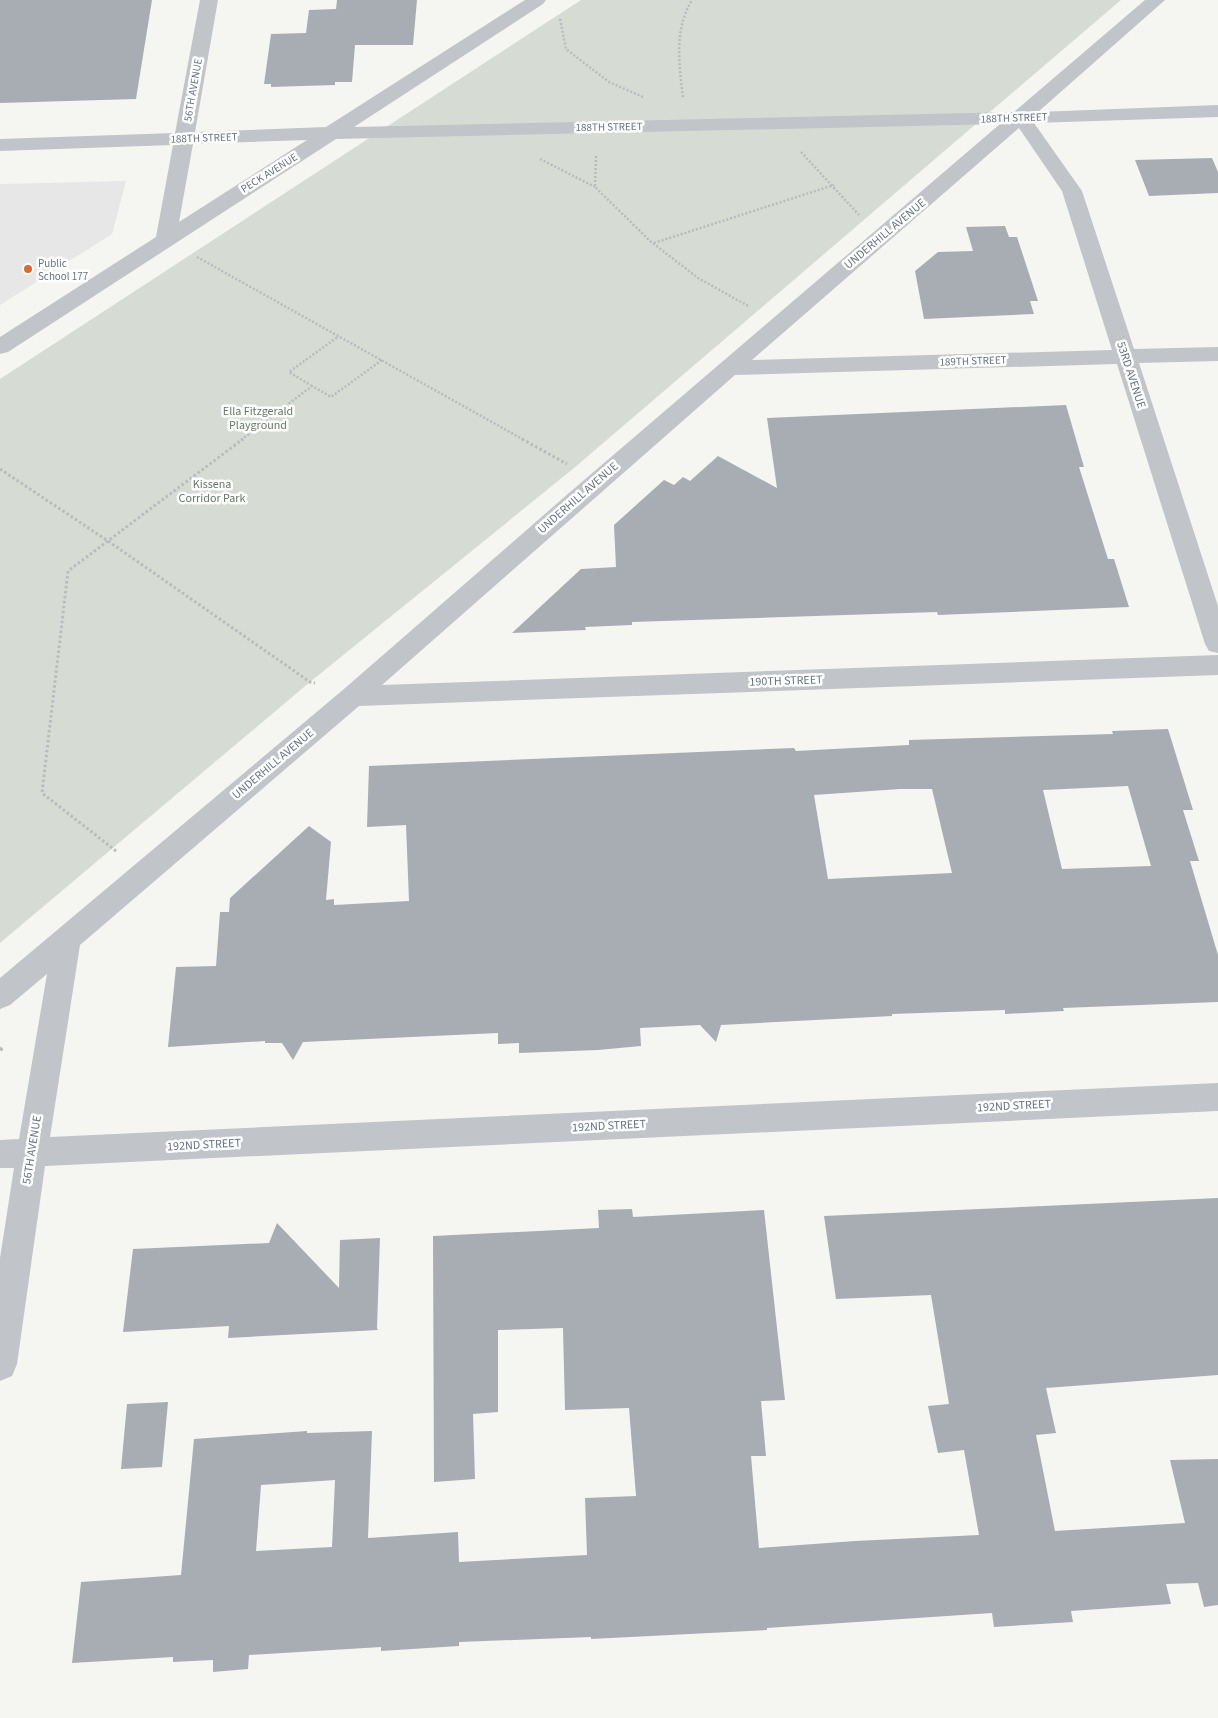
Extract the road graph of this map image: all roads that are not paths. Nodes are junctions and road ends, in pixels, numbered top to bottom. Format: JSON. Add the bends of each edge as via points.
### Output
{"nodes":[{"id":1,"x":209,"y":0,"type":"edge"},
{"id":2,"x":538,"y":0,"type":"edge"},
{"id":3,"x":1156,"y":0,"type":"edge"},
{"id":4,"x":1218,"y":111,"type":"edge"},
{"id":5,"x":1021,"y":118,"type":"junction"},
{"id":6,"x":332,"y":133,"type":"junction"},
{"id":7,"x":183,"y":139,"type":"junction"},
{"id":8,"x":0,"y":145,"type":"edge"},
{"id":9,"x":166,"y":239,"type":"junction"},
{"id":10,"x":0,"y":347,"type":"edge"},
{"id":11,"x":1218,"y":354,"type":"edge"},
{"id":12,"x":1125,"y":357,"type":"junction"},
{"id":13,"x":729,"y":368,"type":"junction"},
{"id":14,"x":1218,"y":644,"type":"edge"},
{"id":15,"x":1218,"y":665,"type":"edge"},
{"id":16,"x":353,"y":696,"type":"junction"},
{"id":17,"x":67,"y":938,"type":"junction"},
{"id":18,"x":0,"y":996,"type":"edge"},
{"id":19,"x":1218,"y":1096,"type":"edge"},
{"id":20,"x":32,"y":1153,"type":"junction"},
{"id":21,"x":0,"y":1154,"type":"edge"},
{"id":22,"x":0,"y":1364,"type":"edge"}],
"edges":[{"from":1,"to":7,"type":"street","name":"56TH AVENUE"},
{"from":2,"to":6,"type":"street","name":"PECK AVENUE"},
{"from":3,"to":5,"type":"street","name":"UNDERHILL AVENUE"},
{"from":4,"to":5,"type":"street","name":"188TH STREET"},
{"from":5,"to":6,"type":"street","name":"188TH STREET"},
{"from":5,"to":12,"type":"street","name":"53RD AVENUE","via":[[1072,191]]},
{"from":5,"to":13,"type":"street","name":"UNDERHILL AVENUE"},
{"from":6,"to":7,"type":"street","name":"188TH STREET"},
{"from":6,"to":9,"type":"street","name":"PECK AVENUE"},
{"from":7,"to":8,"type":"street","name":"188TH STREET"},
{"from":7,"to":9,"type":"street","name":"56TH AVENUE"},
{"from":9,"to":10,"type":"street","name":"PECK AVENUE"},
{"from":11,"to":12,"type":"street","name":"189TH STREET"},
{"from":12,"to":13,"type":"street","name":"189TH STREET"},
{"from":12,"to":14,"type":"street","name":"53RD AVENUE"},
{"from":13,"to":16,"type":"street","name":"UNDERHILL AVENUE"},
{"from":15,"to":16,"type":"street","name":"190TH STREET"},
{"from":16,"to":17,"type":"street","name":"UNDERHILL AVENUE"},
{"from":17,"to":18,"type":"street","name":"UNDERHILL AVENUE"},
{"from":17,"to":20,"type":"street","name":"56TH AVENUE"},
{"from":19,"to":20,"type":"street","name":"192ND STREET"},
{"from":20,"to":21,"type":"street","name":"192ND STREET"},
{"from":20,"to":22,"type":"street","name":"56TH AVENUE"}]}
